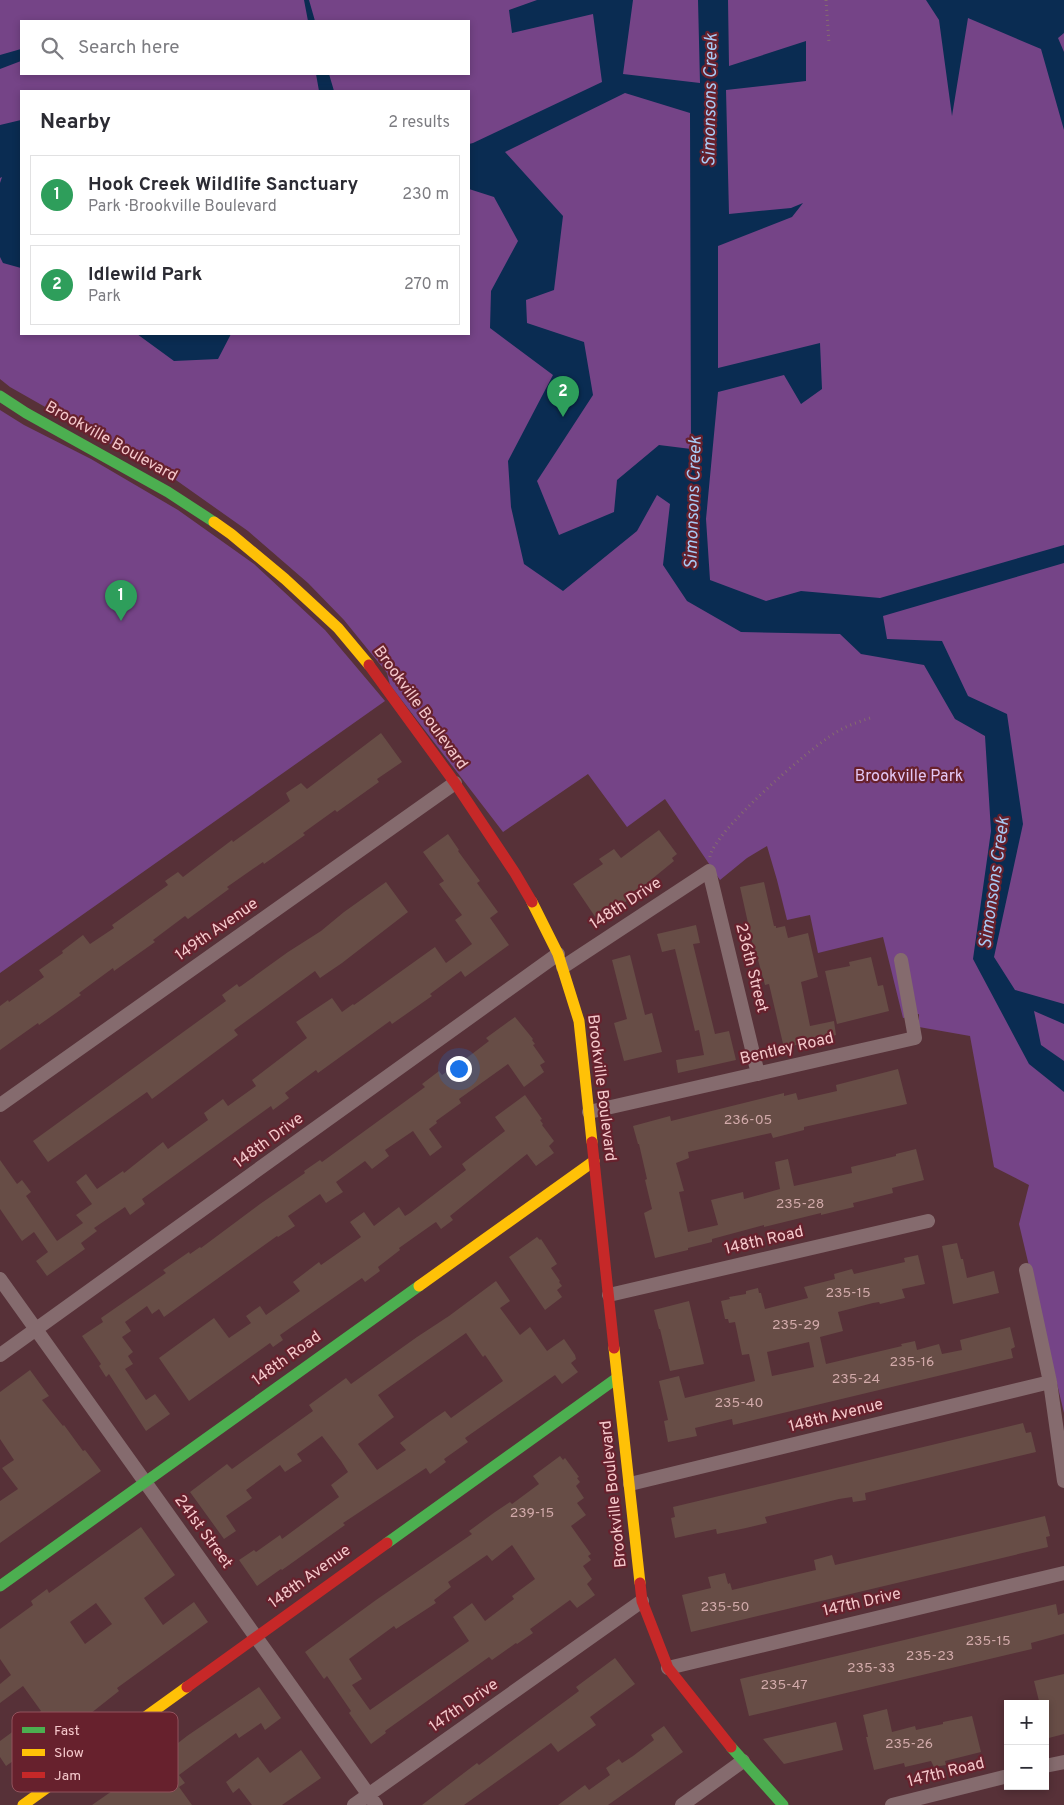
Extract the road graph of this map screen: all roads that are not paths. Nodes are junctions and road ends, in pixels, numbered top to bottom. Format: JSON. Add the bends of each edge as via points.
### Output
{"nodes":[{"id":1,"x":0,"y":396,"type":"edge"},
{"id":2,"x":454,"y":783,"type":"junction"},
{"id":3,"x":709,"y":870,"type":"joint"},
{"id":4,"x":901,"y":960,"type":"dead end"},
{"id":5,"x":560,"y":961,"type":"junction"},
{"id":6,"x":758,"y":1074,"type":"junction"},
{"id":7,"x":0,"y":1105,"type":"edge"},
{"id":8,"x":589,"y":1112,"type":"junction"},
{"id":9,"x":594,"y":1161,"type":"junction"},
{"id":10,"x":928,"y":1222,"type":"dead end"},
{"id":11,"x":1026,"y":1270,"type":"dead end"},
{"id":12,"x":0,"y":1279,"type":"edge"},
{"id":13,"x":609,"y":1295,"type":"junction"},
{"id":14,"x":36,"y":1329,"type":"junction"},
{"id":15,"x":0,"y":1355,"type":"edge"},
{"id":16,"x":617,"y":1378,"type":"junction"},
{"id":17,"x":1050,"y":1382,"type":"junction"},
{"id":18,"x":1064,"y":1480,"type":"edge"},
{"id":19,"x":145,"y":1482,"type":"junction"},
{"id":20,"x":630,"y":1484,"type":"junction"},
{"id":21,"x":1064,"y":1573,"type":"edge"},
{"id":22,"x":0,"y":1586,"type":"edge"},
{"id":23,"x":642,"y":1602,"type":"junction"},
{"id":24,"x":257,"y":1637,"type":"junction"},
{"id":25,"x":668,"y":1668,"type":"junction"},
{"id":26,"x":153,"y":1712,"type":"edge"},
{"id":27,"x":742,"y":1761,"type":"junction"},
{"id":28,"x":1064,"y":1762,"type":"edge"},
{"id":29,"x":1049,"y":1765,"type":"edge"},
{"id":30,"x":1004,"y":1777,"type":"edge"},
{"id":31,"x":41,"y":1792,"type":"edge"},
{"id":32,"x":373,"y":1800,"type":"edge"},
{"id":33,"x":23,"y":1805,"type":"edge"},
{"id":34,"x":354,"y":1805,"type":"edge"},
{"id":35,"x":682,"y":1805,"type":"edge"},
{"id":36,"x":783,"y":1805,"type":"edge"},
{"id":37,"x":892,"y":1805,"type":"edge"}],
"edges":[{"from":1,"to":2,"type":"street","name":"Brookville Boulevard","via":[[168,492],[231,534],[285,579],[357,649]]},
{"from":2,"to":5,"type":"street","name":"Brookville Boulevard","via":[[515,873],[540,916]]},
{"from":2,"to":7,"type":"street","name":"149th Avenue"},
{"from":3,"to":5,"type":"street","name":"148th Drive"},
{"from":3,"to":6,"type":"street","name":"236th Street"},
{"from":4,"to":6,"type":"street","name":"Bentley Road","via":[[915,1038]]},
{"from":5,"to":8,"type":"street","name":"Brookville Boulevard","via":[[579,1021]]},
{"from":5,"to":14,"type":"street","name":"148th Drive"},
{"from":6,"to":8,"type":"street","name":"Bentley Road"},
{"from":8,"to":9,"type":"street","name":"Brookville Boulevard"},
{"from":9,"to":13,"type":"street","name":"Brookville Boulevard"},
{"from":9,"to":19,"type":"street","name":"148th Road"},
{"from":10,"to":13,"type":"street","name":"148th Road"},
{"from":11,"to":17,"type":"street"},
{"from":12,"to":14,"type":"street","name":"241st Street"},
{"from":13,"to":16,"type":"street","name":"Brookville Boulevard"},
{"from":14,"to":15,"type":"street","name":"148th Drive"},
{"from":14,"to":19,"type":"street","name":"241st Street"},
{"from":16,"to":20,"type":"street","name":"Brookville Boulevard"},
{"from":16,"to":24,"type":"street","name":"148th Avenue"},
{"from":17,"to":18,"type":"street"},
{"from":17,"to":20,"type":"street","name":"148th Avenue"},
{"from":19,"to":22,"type":"street","name":"148th Road"},
{"from":19,"to":24,"type":"street","name":"241st Street"},
{"from":20,"to":23,"type":"street","name":"Brookville Boulevard"},
{"from":21,"to":25,"type":"street","name":"147th Drive"},
{"from":23,"to":25,"type":"street","name":"Brookville Boulevard"},
{"from":23,"to":32,"type":"street","name":"147th Drive"},
{"from":24,"to":26,"type":"street","name":"148th Avenue"},
{"from":24,"to":32,"type":"street","name":"241st Street"},
{"from":25,"to":27,"type":"street","name":"Brookville Boulevard"},
{"from":27,"to":35,"type":"street"},
{"from":27,"to":36,"type":"street","name":"Brookville Boulevard"},
{"from":28,"to":29,"type":"street"},
{"from":30,"to":37,"type":"street","name":"147th Road"},
{"from":31,"to":33,"type":"street","name":"148th Avenue"},
{"from":32,"to":34,"type":"street","name":"147th Drive"}]}
